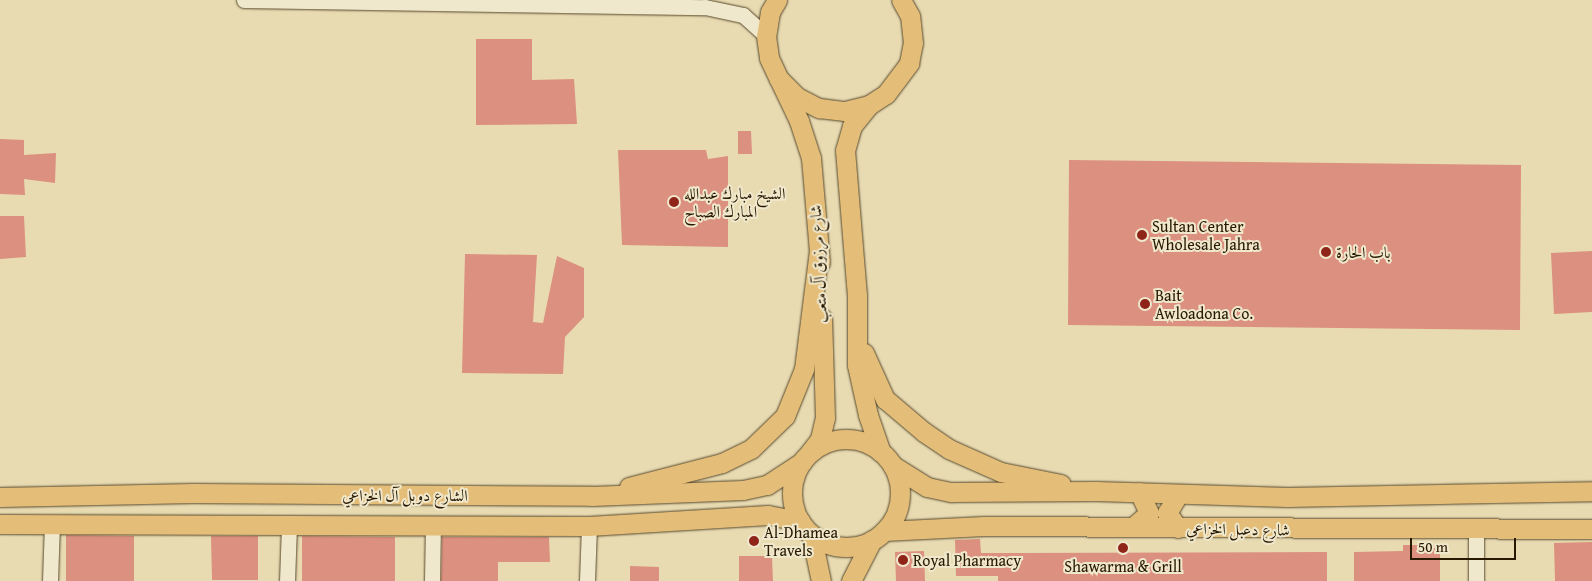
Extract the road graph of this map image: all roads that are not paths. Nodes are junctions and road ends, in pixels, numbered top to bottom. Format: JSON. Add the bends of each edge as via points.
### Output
{"nodes":[{"id":1,"x":244,"y":0,"type":"edge"},
{"id":2,"x":777,"y":0,"type":"edge"},
{"id":3,"x":901,"y":0,"type":"edge"},
{"id":4,"x":766,"y":36,"type":"junction"},
{"id":5,"x":779,"y":79,"type":"junction"},
{"id":6,"x":869,"y":105,"type":"junction"},
{"id":7,"x":819,"y":250,"type":"junction"},
{"id":8,"x":856,"y":321,"type":"junction"},
{"id":9,"x":806,"y":457,"type":"junction"},
{"id":10,"x":887,"y":459,"type":"junction"},
{"id":11,"x":1096,"y":491,"type":"junction"},
{"id":12,"x":1592,"y":491,"type":"edge"},
{"id":13,"x":1140,"y":492,"type":"junction"},
{"id":14,"x":193,"y":493,"type":"junction"},
{"id":15,"x":149,"y":494,"type":"junction"},
{"id":16,"x":1178,"y":495,"type":"junction"},
{"id":17,"x":592,"y":496,"type":"junction"},
{"id":18,"x":0,"y":497,"type":"edge"},
{"id":19,"x":0,"y":524,"type":"edge"},
{"id":20,"x":52,"y":525,"type":"junction"},
{"id":21,"x":149,"y":526,"type":"junction"},
{"id":22,"x":192,"y":526,"type":"junction"},
{"id":23,"x":289,"y":526,"type":"junction"},
{"id":24,"x":433,"y":526,"type":"junction"},
{"id":25,"x":589,"y":526,"type":"junction"},
{"id":26,"x":806,"y":527,"type":"junction"},
{"id":27,"x":1133,"y":527,"type":"junction"},
{"id":28,"x":1178,"y":528,"type":"junction"},
{"id":29,"x":1592,"y":529,"type":"edge"},
{"id":30,"x":1476,"y":530,"type":"junction"},
{"id":31,"x":878,"y":536,"type":"junction"},
{"id":32,"x":50,"y":581,"type":"edge"},
{"id":33,"x":287,"y":581,"type":"edge"},
{"id":34,"x":432,"y":581,"type":"edge"},
{"id":35,"x":587,"y":581,"type":"edge"},
{"id":36,"x":821,"y":581,"type":"edge"},
{"id":37,"x":851,"y":581,"type":"edge"},
{"id":38,"x":1476,"y":581,"type":"edge"}],
"edges":[{"from":1,"to":4,"type":"street","via":[[705,7],[743,15]]},
{"from":2,"to":4,"type":"main road"},
{"from":3,"to":6,"type":"main road","via":[[910,16],[913,43],[909,62],[900,80]]},
{"from":4,"to":5,"type":"main road","name":"شارع مرزوق آل متعب","via":[[769,58]]},
{"from":5,"to":6,"type":"main road","via":[[797,97],[820,108],[845,111]]},
{"from":5,"to":7,"type":"main road","name":"شارع مرزوق آل متعب","via":[[799,121],[810,158]]},
{"from":6,"to":8,"type":"main road","via":[[852,126],[845,150]]},
{"from":7,"to":9,"type":"main road","name":"شارع مرزوق آل متعب","via":[[825,418],[820,439]]},
{"from":7,"to":17,"type":"main road","via":[[804,369],[785,416],[769,434],[722,463]]},
{"from":8,"to":10,"type":"main road","via":[[862,395]]},
{"from":8,"to":11,"type":"main road","via":[[874,381],[886,399],[924,432],[949,449],[1001,472]]},
{"from":9,"to":10,"type":"main road","via":[[823,444],[846,439],[868,444]]},
{"from":9,"to":17,"type":"main road","name":"الشارع دوبل آل الخزاعي","via":[[767,485],[743,490]]},
{"from":9,"to":26,"type":"main road","via":[[792,497]]},
{"from":10,"to":11,"type":"main road","name":"شارع دعبل الخزاعي","via":[[940,491]]},
{"from":10,"to":31,"type":"main road","via":[[898,478],[898,506]]},
{"from":11,"to":13,"type":"main road","name":"شارع دعبل الخزاعي"},
{"from":12,"to":16,"type":"main road","name":"شارع دعبل الخزاعي","via":[[1287,498]]},
{"from":13,"to":16,"type":"main road","name":"شارع دعبل الخزاعي"},
{"from":13,"to":27,"type":"main road","via":[[1149,514]]},
{"from":14,"to":15,"type":"main road","name":"الشارع دوبل آل الخزاعي"},
{"from":14,"to":17,"type":"main road","name":"الشارع دوبل آل الخزاعي"},
{"from":14,"to":22,"type":"main road","via":[[182,507]]},
{"from":15,"to":18,"type":"main road","name":"الشارع دوبل آل الخزاعي"},
{"from":15,"to":21,"type":"main road","via":[[157,512]]},
{"from":16,"to":28,"type":"main road","via":[[1167,513],[1168,520]]},
{"from":19,"to":20,"type":"main road","name":"الشارع دوبل آل الخزاعي"},
{"from":20,"to":21,"type":"main road","name":"الشارع دوبل آل الخزاعي"},
{"from":20,"to":32,"type":"street"},
{"from":21,"to":22,"type":"main road","name":"الشارع دوبل آل الخزاعي"},
{"from":22,"to":23,"type":"main road","name":"الشارع دوبل آل الخزاعي"},
{"from":23,"to":24,"type":"main road","name":"الشارع دوبل آل الخزاعي"},
{"from":23,"to":33,"type":"street"},
{"from":24,"to":25,"type":"main road","name":"الشارع دوبل آل الخزاعي"},
{"from":24,"to":34,"type":"street"},
{"from":25,"to":26,"type":"main road","name":"الشارع دوبل آل الخزاعي","via":[[768,515]]},
{"from":25,"to":35,"type":"street"},
{"from":26,"to":31,"type":"main road","via":[[847,547]]},
{"from":26,"to":36,"type":"main road"},
{"from":27,"to":28,"type":"main road","name":"شارع دعبل الخزاعي"},
{"from":27,"to":31,"type":"main road","name":"شارع دعبل الخزاعي","via":[[984,526]]},
{"from":28,"to":30,"type":"main road","name":"شارع دعبل الخزاعي"},
{"from":29,"to":30,"type":"main road","name":"شارع دعبل الخزاعي"},
{"from":30,"to":38,"type":"street"},
{"from":31,"to":37,"type":"main road"}]}
